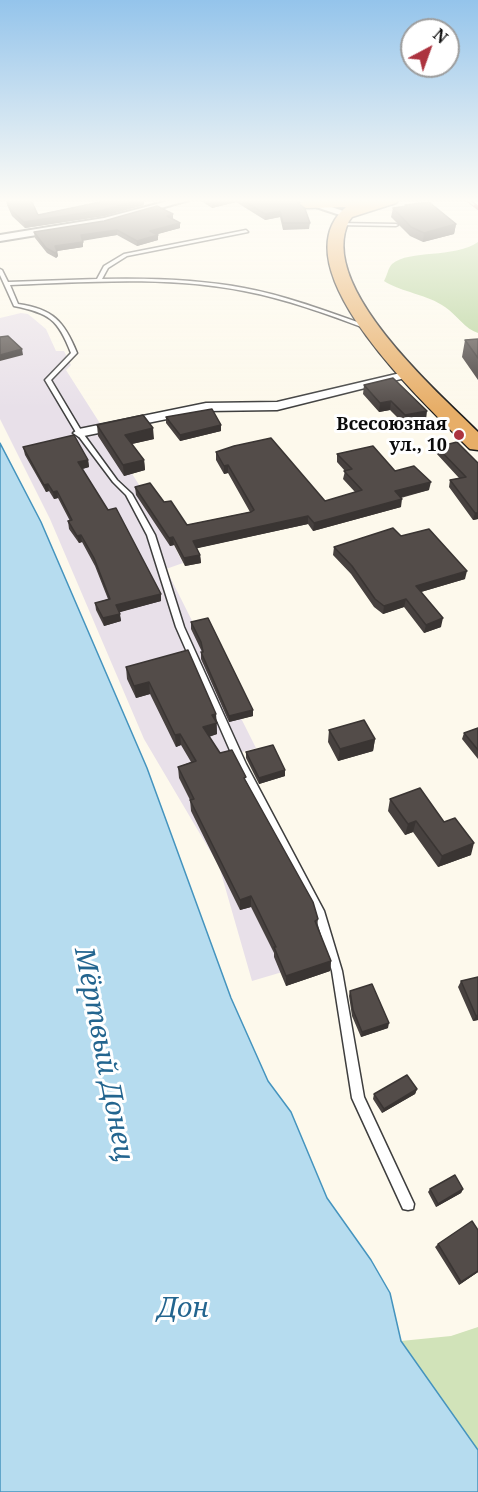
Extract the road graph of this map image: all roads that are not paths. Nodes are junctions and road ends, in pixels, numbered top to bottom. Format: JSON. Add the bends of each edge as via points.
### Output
{"nodes":[{"id":1,"x":0,"y":270,"type":"edge"},
{"id":2,"x":105,"y":270,"type":"edge"},
{"id":3,"x":339,"y":270,"type":"edge"},
{"id":4,"x":99,"y":281,"type":"junction"},
{"id":5,"x":6,"y":284,"type":"junction"},
{"id":6,"x":369,"y":328,"type":"junction"},
{"id":7,"x":409,"y":374,"type":"junction"},
{"id":8,"x":79,"y":433,"type":"junction"},
{"id":9,"x":478,"y":444,"type":"edge"},
{"id":10,"x":408,"y":1204,"type":"dead end"}],
"edges":[{"from":1,"to":5,"type":"lane"},
{"from":2,"to":4,"type":"lane"},
{"from":3,"to":6,"type":"highway"},
{"from":4,"to":5,"type":"lane"},
{"from":4,"to":6,"type":"lane","via":[[156,280],[226,286],[301,303]]},
{"from":5,"to":8,"type":"lane","via":[[15,305],[50,313],[66,331],[74,353],[48,380]]},
{"from":6,"to":7,"type":"highway"},
{"from":7,"to":8,"type":"street","via":[[277,405],[206,407]]},
{"from":7,"to":9,"type":"highway"},
{"from":8,"to":10,"type":"lane","via":[[129,494],[151,535],[166,590],[241,764],[319,911],[337,971],[358,1098]]}]}
